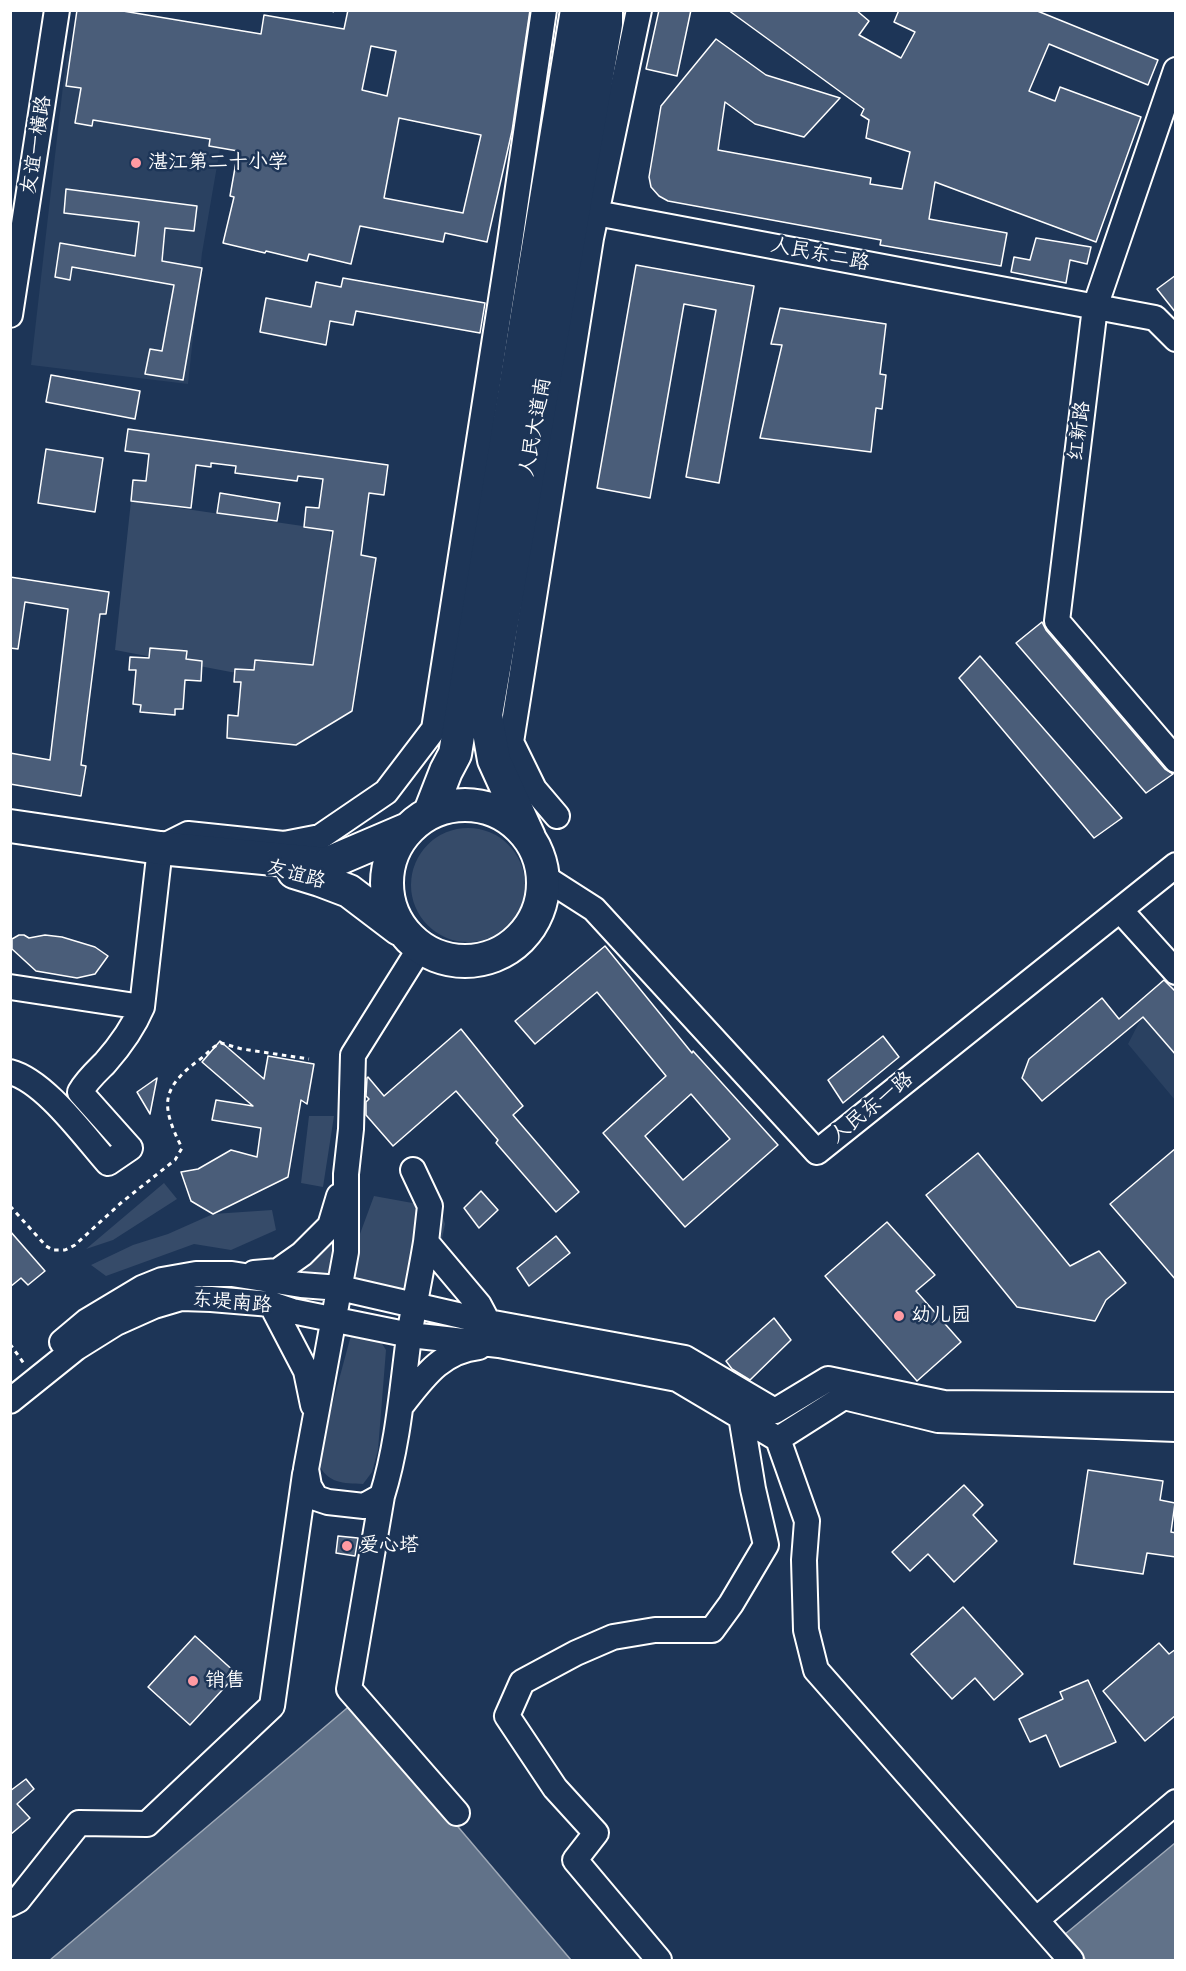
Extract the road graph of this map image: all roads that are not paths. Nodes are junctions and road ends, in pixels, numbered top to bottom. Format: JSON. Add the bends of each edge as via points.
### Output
{"nodes":[{"id":1,"x":57,"y":10,"type":"edge"},
{"id":2,"x":544,"y":10,"type":"edge"},
{"id":3,"x":577,"y":10,"type":"edge"},
{"id":4,"x":606,"y":10,"type":"edge"},
{"id":5,"x":639,"y":10,"type":"edge"},
{"id":6,"x":1176,"y":70,"type":"edge"},
{"id":7,"x":559,"y":208,"type":"junction"},
{"id":8,"x":17,"y":234,"type":"edge"},
{"id":9,"x":1095,"y":307,"type":"junction"},
{"id":10,"x":10,"y":315,"type":"edge"},
{"id":11,"x":1176,"y":339,"type":"edge"},
{"id":12,"x":1176,"y":760,"type":"edge"},
{"id":13,"x":557,"y":816,"type":"dead end"},
{"id":14,"x":419,"y":820,"type":"junction"},
{"id":15,"x":10,"y":826,"type":"edge"},
{"id":16,"x":529,"y":837,"type":"junction"},
{"id":17,"x":166,"y":849,"type":"junction"},
{"id":18,"x":1176,"y":865,"type":"edge"},
{"id":19,"x":544,"y":877,"type":"junction"},
{"id":20,"x":1120,"y":910,"type":"junction"},
{"id":21,"x":413,"y":941,"type":"junction"},
{"id":22,"x":1176,"y":972,"type":"edge"},
{"id":23,"x":10,"y":987,"type":"edge"},
{"id":24,"x":142,"y":1008,"type":"junction"},
{"id":25,"x":10,"y":1072,"type":"edge"},
{"id":26,"x":413,"y":1170,"type":"dead end"},
{"id":27,"x":346,"y":1174,"type":"junction"},
{"id":28,"x":426,"y":1242,"type":"junction"},
{"id":29,"x":231,"y":1274,"type":"junction"},
{"id":30,"x":340,"y":1288,"type":"junction"},
{"id":31,"x":271,"y":1304,"type":"junction"},
{"id":32,"x":415,"y":1305,"type":"junction"},
{"id":33,"x":334,"y":1319,"type":"junction"},
{"id":34,"x":488,"y":1322,"type":"junction"},
{"id":35,"x":410,"y":1335,"type":"junction"},
{"id":36,"x":500,"y":1345,"type":"junction"},
{"id":37,"x":10,"y":1387,"type":"edge"},
{"id":38,"x":10,"y":1401,"type":"edge"},
{"id":39,"x":1176,"y":1405,"type":"edge"},
{"id":40,"x":401,"y":1406,"type":"junction"},
{"id":41,"x":316,"y":1416,"type":"junction"},
{"id":42,"x":741,"y":1416,"type":"junction"},
{"id":43,"x":1176,"y":1429,"type":"edge"},
{"id":44,"x":778,"y":1439,"type":"junction"},
{"id":45,"x":306,"y":1469,"type":"junction"},
{"id":46,"x":382,"y":1496,"type":"junction"},
{"id":47,"x":1176,"y":1802,"type":"edge"},
{"id":48,"x":457,"y":1813,"type":"dead end"},
{"id":49,"x":10,"y":1904,"type":"edge"},
{"id":50,"x":1036,"y":1920,"type":"junction"},
{"id":51,"x":659,"y":1960,"type":"edge"},
{"id":52,"x":1071,"y":1960,"type":"edge"}],
"edges":[{"from":1,"to":8,"type":"street","name":"友谊一横路"},
{"from":2,"to":17,"type":"street","via":[[434,729],[386,792],[320,837],[284,844],[188,834]]},
{"from":3,"to":7,"type":"main road","name":"人民大道南"},
{"from":4,"to":7,"type":"main road","name":"人民大道南","via":[[606,24]]},
{"from":5,"to":13,"type":"street","via":[[591,238],[511,742],[534,789]]},
{"from":6,"to":9,"type":"street","name":"红新路"},
{"from":7,"to":9,"type":"street","name":"人民东二路"},
{"from":7,"to":14,"type":"main road","name":"人民大道南","via":[[455,754]]},
{"from":7,"to":16,"type":"main road","name":"人民大道南","via":[[486,714],[494,760]]},
{"from":8,"to":10,"type":"street","name":"友谊一横路"},
{"from":9,"to":11,"type":"street","name":"人民东二路","via":[[1155,318]]},
{"from":9,"to":12,"type":"street","name":"红新路","via":[[1057,621]]},
{"from":14,"to":16,"type":"main road","via":[[451,806],[473,805],[495,810],[514,821]]},
{"from":14,"to":17,"type":"main road","name":"友谊路","via":[[326,864]]},
{"from":14,"to":21,"type":"main road","via":[[395,848],[387,870],[387,893],[393,915]]},
{"from":15,"to":17,"type":"main road","name":"友谊路"},
{"from":16,"to":19,"type":"main road"},
{"from":17,"to":21,"type":"main road","name":"友谊路","via":[[277,868],[320,880],[363,900]]},
{"from":17,"to":24,"type":"street"},
{"from":18,"to":20,"type":"street","name":"人民东一路"},
{"from":19,"to":20,"type":"street","name":"人民东一路","via":[[594,909],[817,1152]]},
{"from":19,"to":21,"type":"main road","via":[[542,903],[532,926],[515,945],[494,957],[468,962],[443,959]]},
{"from":20,"to":22,"type":"street"},
{"from":21,"to":27,"type":"street","via":[[353,1055]]},
{"from":23,"to":24,"type":"street"},
{"from":24,"to":25,"type":"street","via":[[133,1027],[80,1092],[130,1148],[108,1163],[45,1092],[22,1075]]},
{"from":26,"to":28,"type":"street","via":[[430,1206]]},
{"from":27,"to":29,"type":"street","via":[[330,1226],[303,1254],[278,1271]]},
{"from":27,"to":30,"type":"street","via":[[346,1252]]},
{"from":28,"to":32,"type":"street"},
{"from":28,"to":34,"type":"street","via":[[479,1305]]},
{"from":29,"to":30,"type":"street","name":"东堤南路"},
{"from":29,"to":37,"type":"street","name":"东堤南路","via":[[196,1274],[142,1288],[87,1321]]},
{"from":30,"to":32,"type":"street","name":"东堤南路"},
{"from":30,"to":33,"type":"street"},
{"from":31,"to":33,"type":"street","name":"东堤南路"},
{"from":31,"to":38,"type":"street","name":"东堤南路","via":[[181,1298],[154,1306],[76,1347]]},
{"from":31,"to":41,"type":"street","via":[[306,1371]]},
{"from":32,"to":34,"type":"street","name":"东堤南路"},
{"from":32,"to":35,"type":"street"},
{"from":33,"to":35,"type":"street","name":"东堤南路"},
{"from":33,"to":41,"type":"street"},
{"from":34,"to":39,"type":"street","name":"东堤南路","via":[[685,1358],[775,1411],[828,1379],[944,1403]]},
{"from":35,"to":36,"type":"street","name":"东堤南路"},
{"from":35,"to":40,"type":"street"},
{"from":36,"to":40,"type":"street","via":[[457,1352],[431,1369]]},
{"from":36,"to":42,"type":"street","name":"东堤南路","via":[[677,1378]]},
{"from":40,"to":46,"type":"street"},
{"from":41,"to":45,"type":"street"},
{"from":42,"to":44,"type":"street","name":"东堤南路"},
{"from":42,"to":51,"type":"street","via":[[766,1545],[712,1629],[655,1630],[613,1637],[522,1682],[507,1716],[555,1788],[596,1833],[575,1860]]},
{"from":43,"to":44,"type":"street","via":[[938,1420],[844,1397]]},
{"from":44,"to":50,"type":"street","via":[[807,1521],[806,1630],[816,1670]]},
{"from":45,"to":46,"type":"street","via":[[316,1498],[364,1506]]},
{"from":45,"to":49,"type":"street","via":[[272,1706],[147,1824],[79,1823],[18,1900]]},
{"from":46,"to":48,"type":"street","via":[[349,1689]]},
{"from":47,"to":50,"type":"street"},
{"from":50,"to":52,"type":"street"}]}
